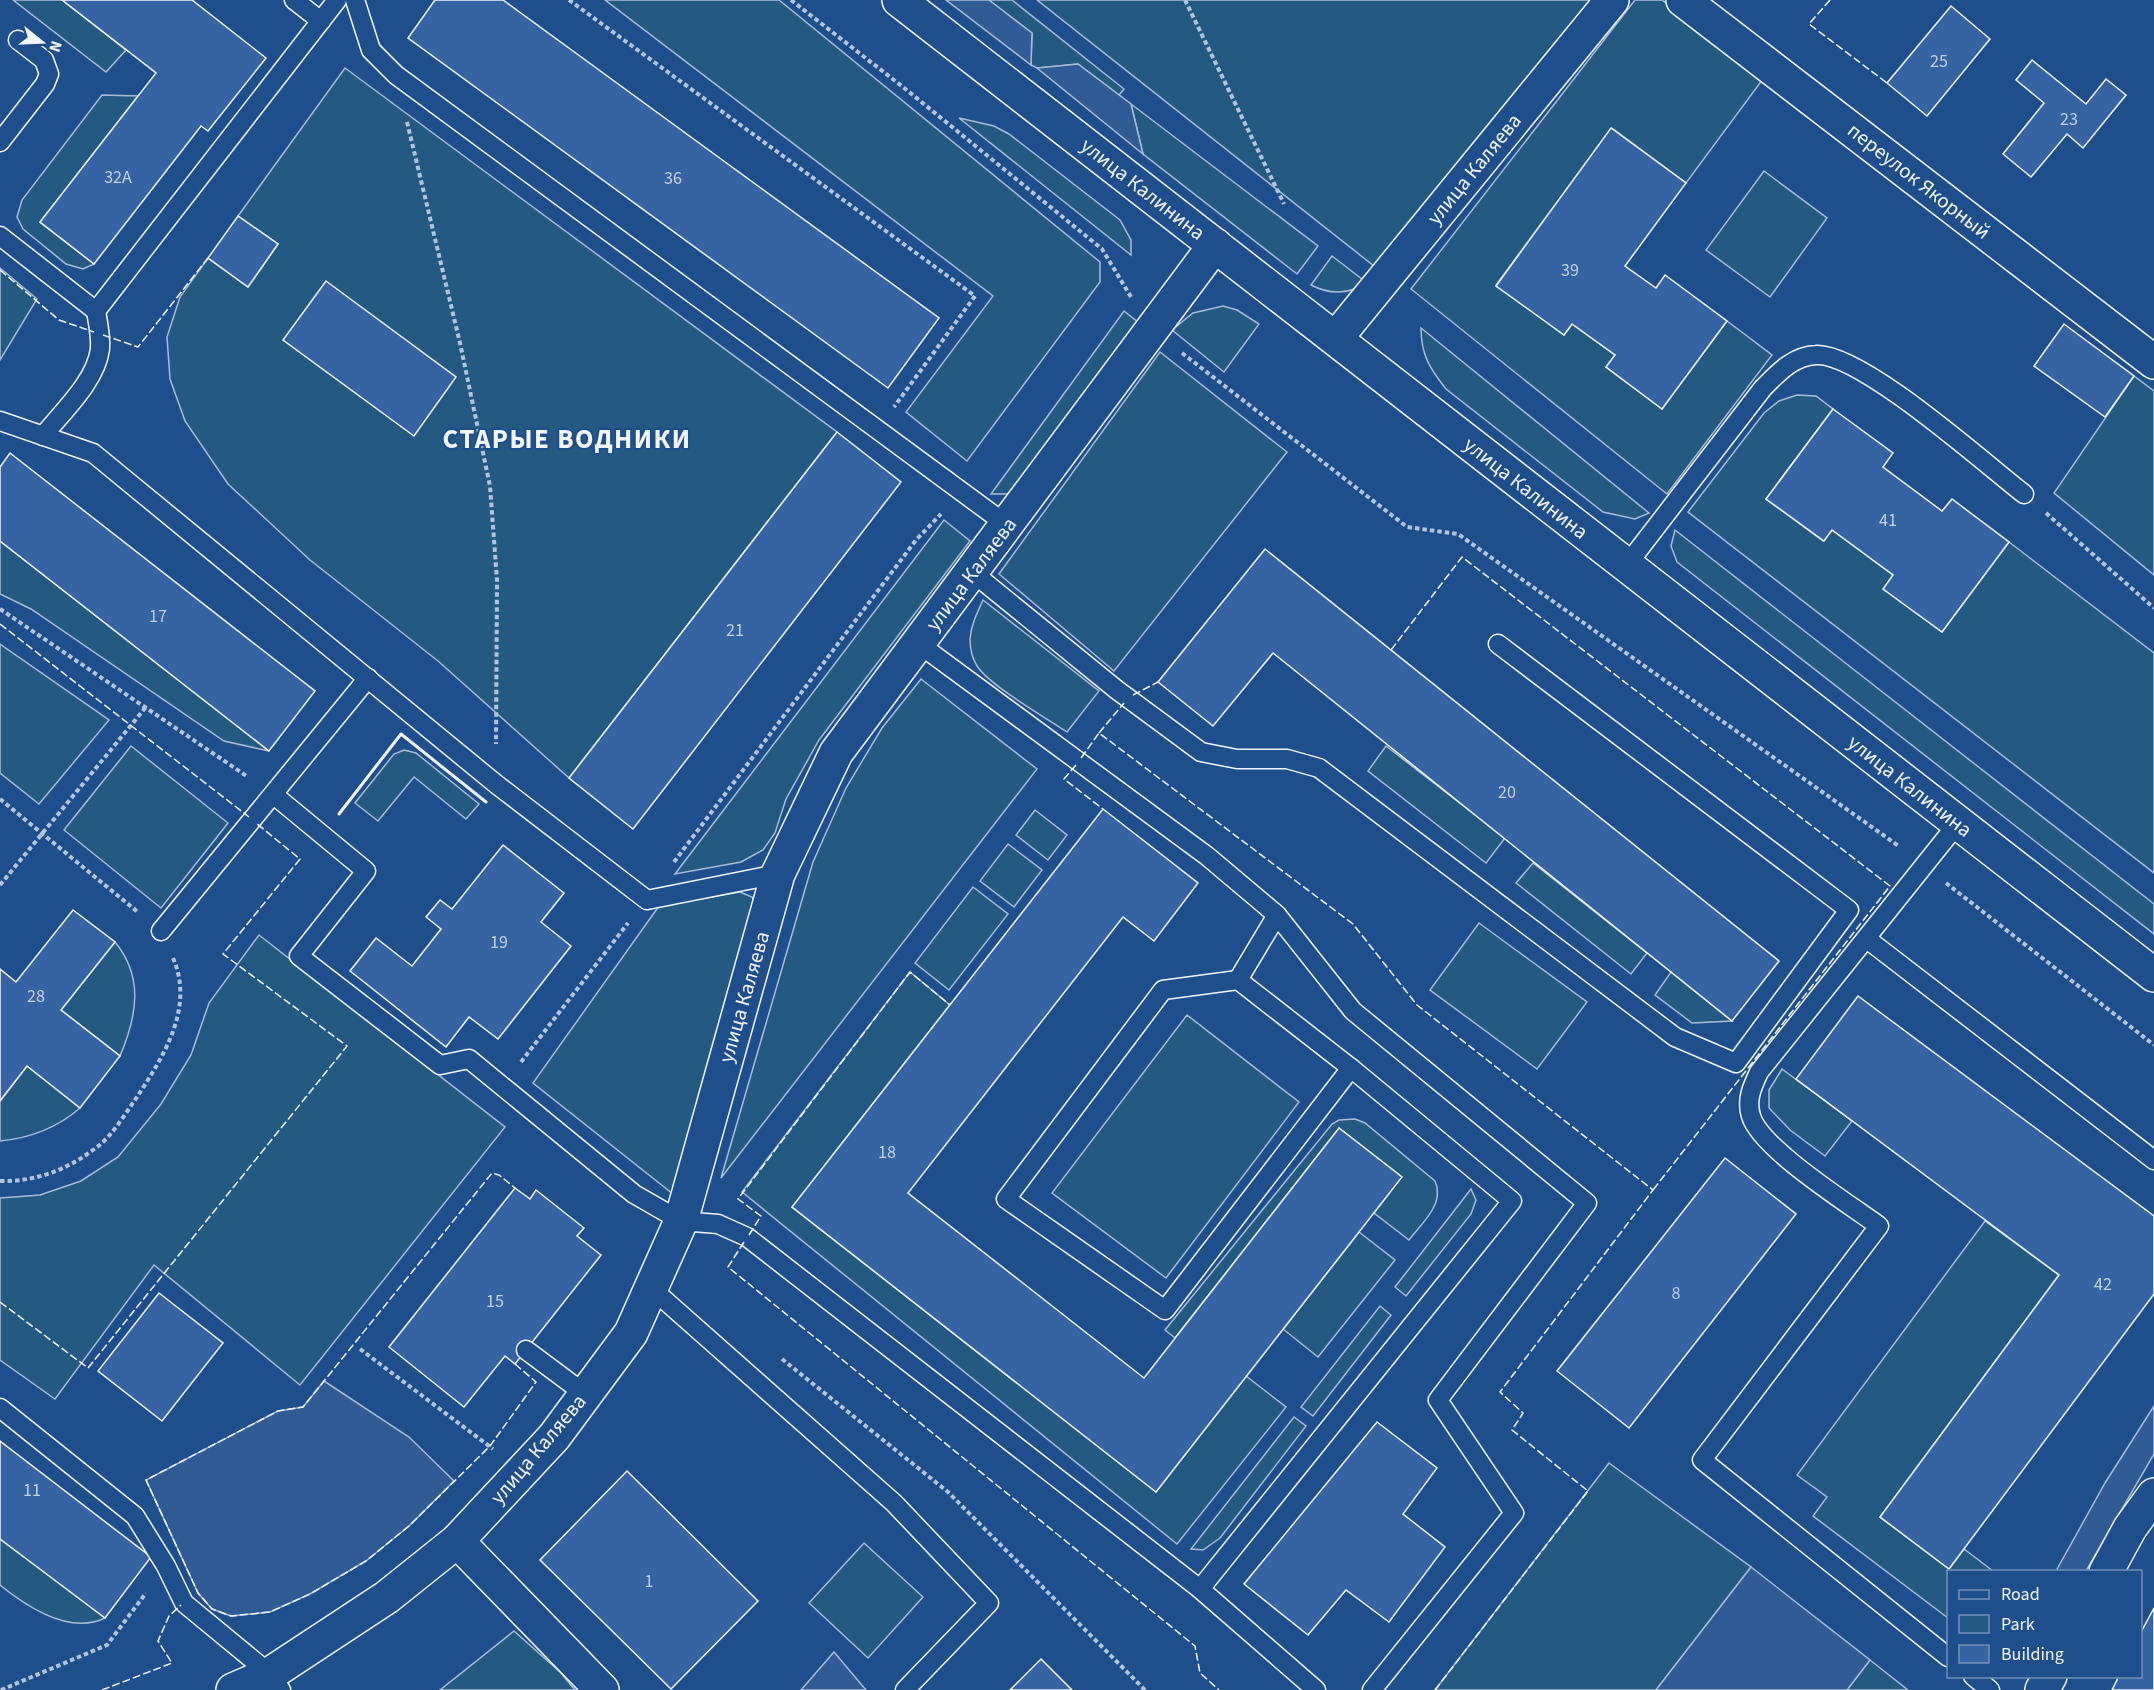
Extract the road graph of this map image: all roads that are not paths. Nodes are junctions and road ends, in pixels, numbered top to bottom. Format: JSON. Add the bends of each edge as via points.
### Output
{"nodes":[{"id":1,"x":294,"y":0,"type":"edge"},
{"id":2,"x":337,"y":0,"type":"edge"},
{"id":3,"x":355,"y":0,"type":"edge"},
{"id":4,"x":899,"y":0,"type":"edge"},
{"id":5,"x":1612,"y":0,"type":"edge"},
{"id":6,"x":1683,"y":0,"type":"edge"},
{"id":7,"x":321,"y":21,"type":"junction"},
{"id":8,"x":18,"y":40,"type":"dead end"},
{"id":9,"x":0,"y":142,"type":"edge"},
{"id":10,"x":0,"y":236,"type":"edge"},
{"id":11,"x":1215,"y":245,"type":"junction"},
{"id":12,"x":96,"y":311,"type":"junction"},
{"id":13,"x":1336,"y":338,"type":"junction"},
{"id":14,"x":2154,"y":362,"type":"edge"},
{"id":15,"x":0,"y":421,"type":"edge"},
{"id":16,"x":44,"y":436,"type":"junction"},
{"id":17,"x":2024,"y":494,"type":"road end"},
{"id":18,"x":1007,"y":525,"type":"junction"},
{"id":19,"x":1626,"y":566,"type":"junction"},
{"id":20,"x":972,"y":572,"type":"junction"},
{"id":21,"x":919,"y":644,"type":"junction"},
{"id":22,"x":1498,"y":644,"type":"dead end"},
{"id":23,"x":368,"y":678,"type":"junction"},
{"id":24,"x":274,"y":795,"type":"junction"},
{"id":25,"x":1958,"y":823,"type":"junction"},
{"id":26,"x":778,"y":874,"type":"junction"},
{"id":27,"x":1277,"y":915,"type":"junction"},
{"id":28,"x":161,"y":931,"type":"road end"},
{"id":29,"x":1867,"y":939,"type":"junction"},
{"id":30,"x":2154,"y":975,"type":"edge"},
{"id":31,"x":1238,"y":980,"type":"junction"},
{"id":32,"x":1351,"y":1068,"type":"junction"},
{"id":33,"x":2154,"y":1160,"type":"edge"},
{"id":34,"x":681,"y":1221,"type":"junction"},
{"id":35,"x":651,"y":1288,"type":"junction"},
{"id":36,"x":526,"y":1350,"type":"dead end"},
{"id":37,"x":585,"y":1394,"type":"junction"},
{"id":38,"x":0,"y":1408,"type":"edge"},
{"id":39,"x":2154,"y":1495,"type":"edge"},
{"id":40,"x":457,"y":1541,"type":"junction"},
{"id":41,"x":2107,"y":1570,"type":"edge"},
{"id":42,"x":1200,"y":1589,"type":"junction"},
{"id":43,"x":1947,"y":1656,"type":"edge"},
{"id":44,"x":1974,"y":1678,"type":"edge"},
{"id":45,"x":275,"y":1682,"type":"edge"},
{"id":46,"x":233,"y":1690,"type":"edge"},
{"id":47,"x":602,"y":1690,"type":"edge"},
{"id":48,"x":905,"y":1690,"type":"edge"},
{"id":49,"x":1316,"y":1690,"type":"edge"},
{"id":50,"x":1372,"y":1690,"type":"edge"},
{"id":51,"x":1990,"y":1690,"type":"edge"}],
"edges":[{"from":1,"to":7,"type":"lane"},
{"from":2,"to":7,"type":"lane"},
{"from":3,"to":18,"type":"lane","via":[[371,50],[396,75]]},
{"from":4,"to":11,"type":"street","name":"улица Калинина"},
{"from":5,"to":13,"type":"street","name":"улица Каляева"},
{"from":6,"to":14,"type":"street","name":"переулок Якорный"},
{"from":7,"to":12,"type":"lane"},
{"from":8,"to":9,"type":"lane","via":[[44,60],[49,74]]},
{"from":10,"to":12,"type":"lane"},
{"from":11,"to":13,"type":"street","name":"улица Калинина"},
{"from":11,"to":18,"type":"street","name":"улица Каляева"},
{"from":12,"to":16,"type":"lane","via":[[100,348],[97,361],[86,382]]},
{"from":13,"to":19,"type":"street","name":"улица Калинина"},
{"from":15,"to":16,"type":"lane"},
{"from":16,"to":23,"type":"lane","via":[[93,453]]},
{"from":17,"to":19,"type":"lane","via":[[1886,386],[1838,358],[1816,355],[1782,368],[1763,388]]},
{"from":18,"to":20,"type":"street","name":"улица Каляева"},
{"from":19,"to":25,"type":"street","name":"улица Калинина"},
{"from":20,"to":21,"type":"street","name":"улица Каляева"},
{"from":20,"to":22,"type":"lane","via":[[1190,745],[1217,758],[1287,759],[1319,768],[1675,1037],[1736,1063],[1849,910]]},
{"from":21,"to":26,"type":"street","name":"улица Каляева","via":[[836,753]]},
{"from":21,"to":27,"type":"lane","via":[[1208,856]]},
{"from":23,"to":24,"type":"lane"},
{"from":23,"to":26,"type":"lane","via":[[646,900]]},
{"from":24,"to":28,"type":"lane"},
{"from":24,"to":34,"type":"lane","via":[[366,871],[299,956],[440,1065],[469,1059],[634,1194]]},
{"from":25,"to":29,"type":"lane"},
{"from":25,"to":30,"type":"street","name":"улица Калинина"},
{"from":26,"to":34,"type":"street","name":"улица Каляева"},
{"from":27,"to":31,"type":"lane"},
{"from":27,"to":50,"type":"lane","via":[[1353,1011],[1587,1203],[1438,1400],[1514,1513]]},
{"from":29,"to":33,"type":"lane"},
{"from":29,"to":43,"type":"lane","via":[[1759,1072],[1749,1104],[1756,1128],[1766,1142],[1879,1226],[1702,1460]]},
{"from":31,"to":32,"type":"lane"},
{"from":31,"to":32,"type":"lane","via":[[1163,990],[1006,1199],[1165,1310]]},
{"from":32,"to":42,"type":"lane","via":[[1512,1201]]},
{"from":34,"to":35,"type":"street","name":"улица Каляева"},
{"from":34,"to":42,"type":"lane","via":[[718,1224],[747,1237]]},
{"from":35,"to":37,"type":"street","name":"улица Каляева","via":[[631,1333]]},
{"from":35,"to":48,"type":"lane","via":[[894,1503],[989,1603]]},
{"from":36,"to":37,"type":"lane"},
{"from":37,"to":40,"type":"street","name":"улица Каляева","via":[[554,1437]]},
{"from":38,"to":45,"type":"lane","via":[[135,1516],[184,1603]]},
{"from":39,"to":41,"type":"street","via":[[2130,1527]]},
{"from":40,"to":45,"type":"street","name":"улица Каляева"},
{"from":40,"to":47,"type":"street"},
{"from":42,"to":49,"type":"lane"},
{"from":44,"to":51,"type":"lane"},
{"from":45,"to":46,"type":"street","name":"улица Каляева"}]}
